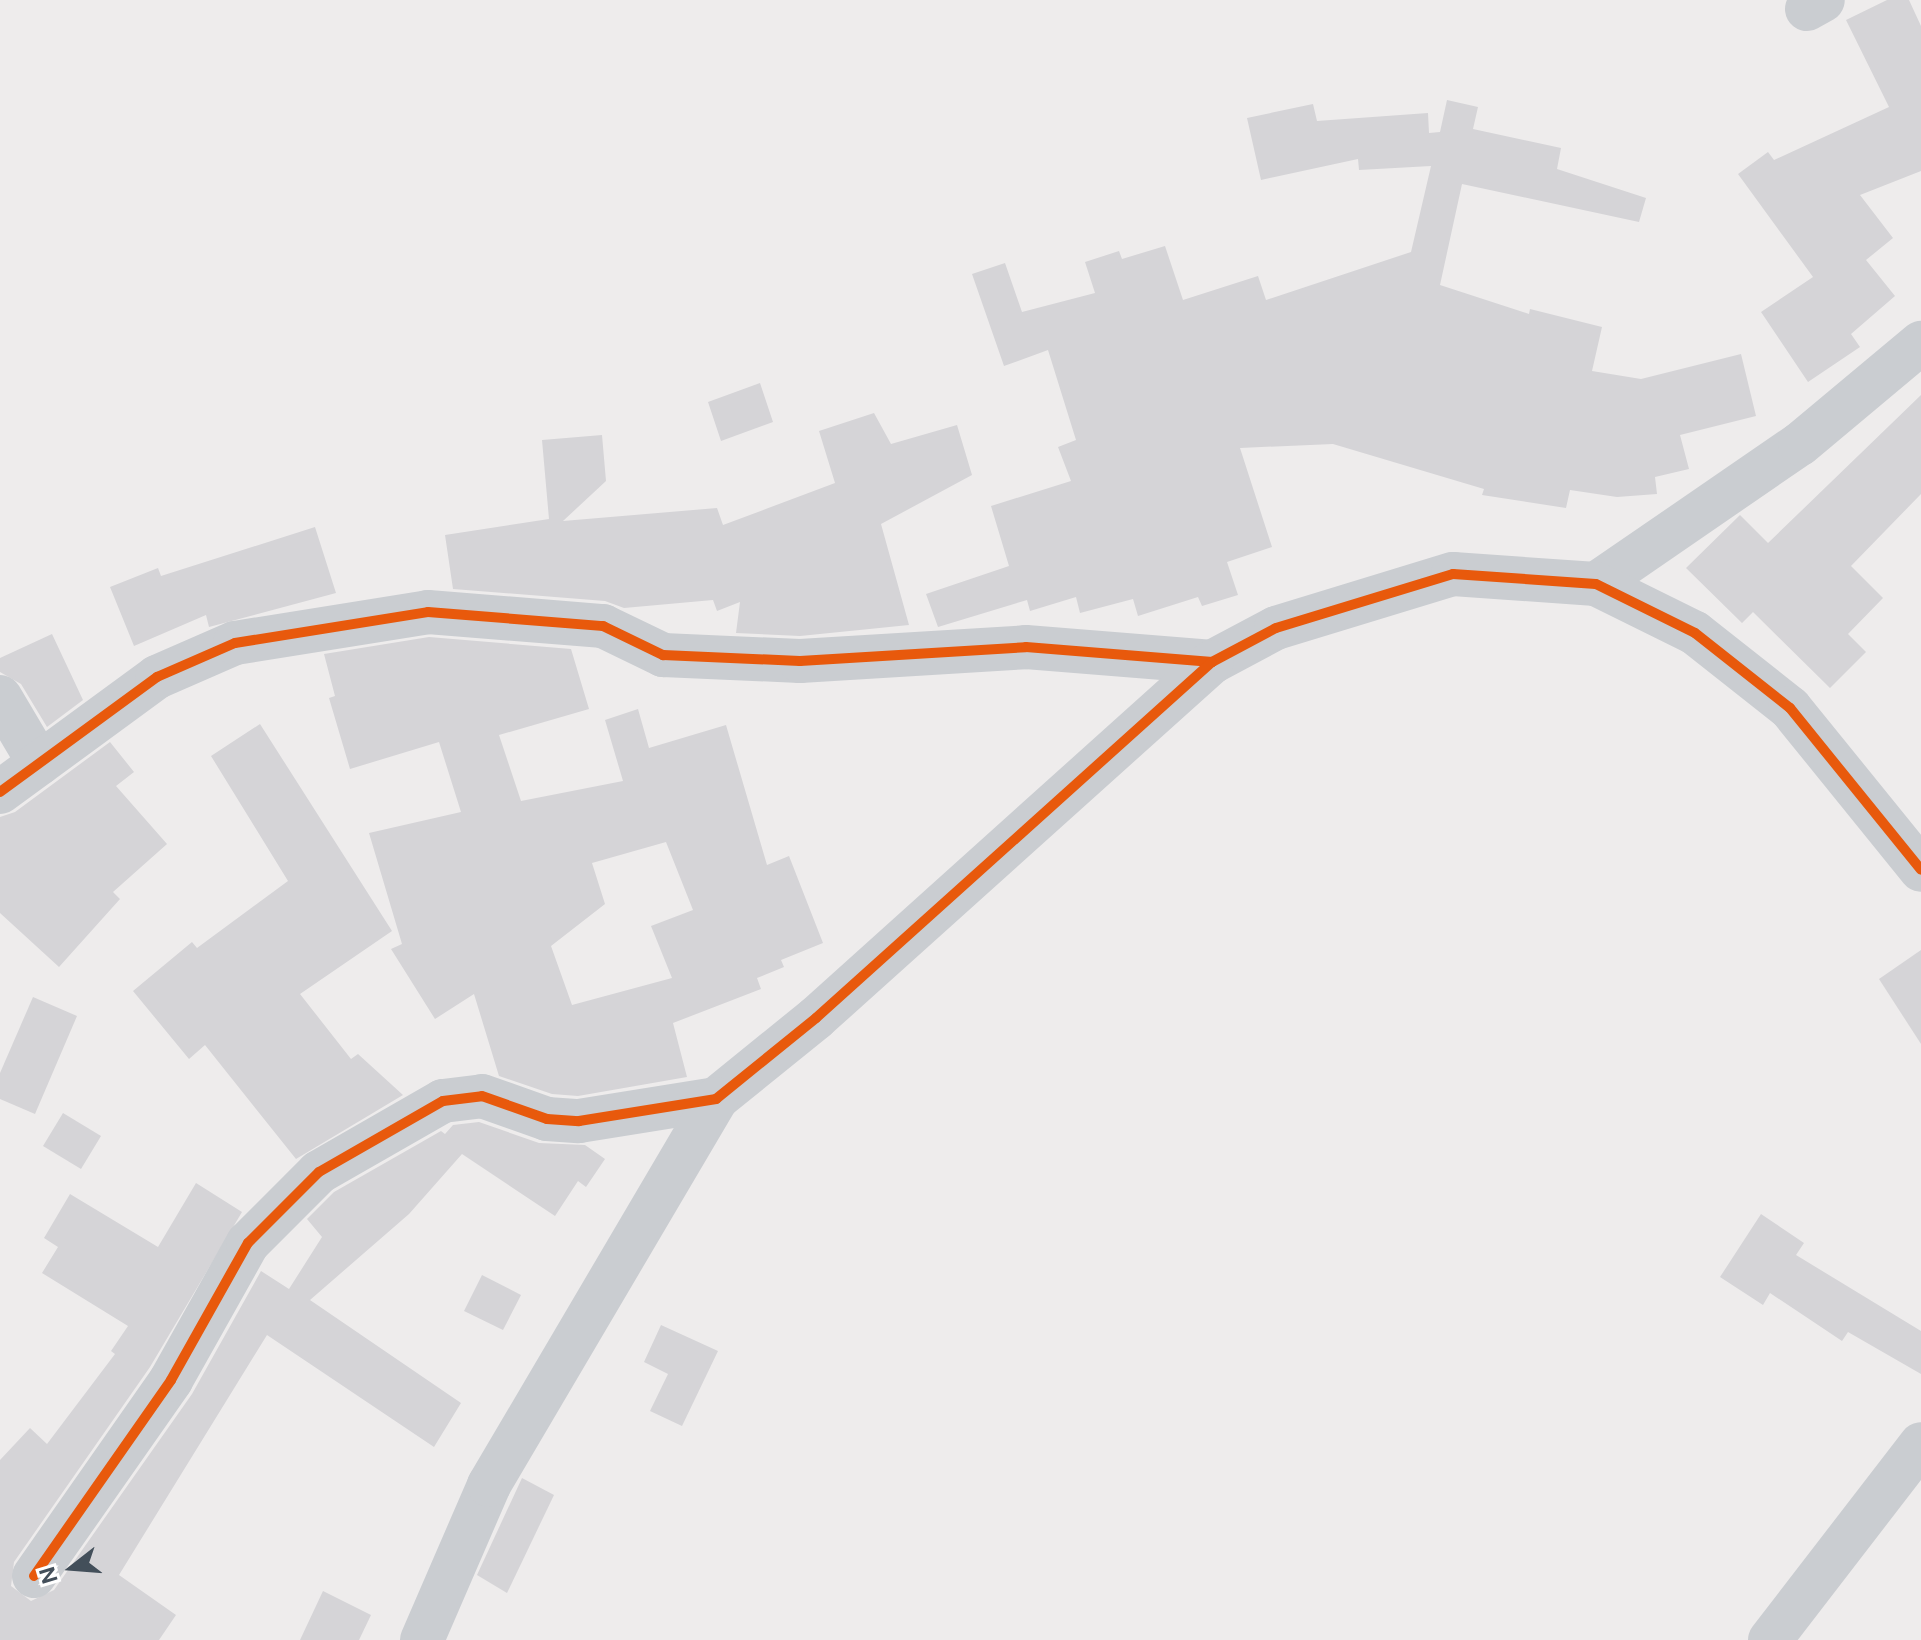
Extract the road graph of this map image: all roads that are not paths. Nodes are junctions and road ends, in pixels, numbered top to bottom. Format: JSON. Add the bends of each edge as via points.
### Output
{"nodes":[{"id":1,"x":1921,"y":343,"type":"edge"},
{"id":2,"x":1596,"y":584,"type":"junction"},
{"id":3,"x":1212,"y":662,"type":"junction"},
{"id":4,"x":0,"y":697,"type":"edge"},
{"id":5,"x":39,"y":763,"type":"junction"},
{"id":6,"x":0,"y":792,"type":"edge"},
{"id":7,"x":1921,"y":870,"type":"edge"},
{"id":8,"x":716,"y":1099,"type":"junction"},
{"id":9,"x":1921,"y":1444,"type":"edge"},
{"id":10,"x":34,"y":1576,"type":"dead end"},
{"id":11,"x":422,"y":1640,"type":"edge"},
{"id":12,"x":1770,"y":1640,"type":"edge"}],
"edges":[{"from":1,"to":2,"type":"street","via":[[1800,444]]},
{"from":2,"to":3,"type":"street","via":[[1453,574],[1276,628]]},
{"from":2,"to":7,"type":"street","via":[[1695,633],[1790,708]]},
{"from":3,"to":5,"type":"street","via":[[1026,647],[800,661],[663,655],[603,626],[428,612],[235,643],[157,677]]},
{"from":3,"to":8,"type":"street","via":[[816,1018]]},
{"from":4,"to":5,"type":"street"},
{"from":5,"to":6,"type":"street"},
{"from":8,"to":10,"type":"street","via":[[579,1121],[547,1119],[482,1096],[443,1101],[319,1172],[248,1243],[171,1380]]},
{"from":8,"to":11,"type":"street","via":[[489,1485]]},
{"from":9,"to":12,"type":"street"}]}
